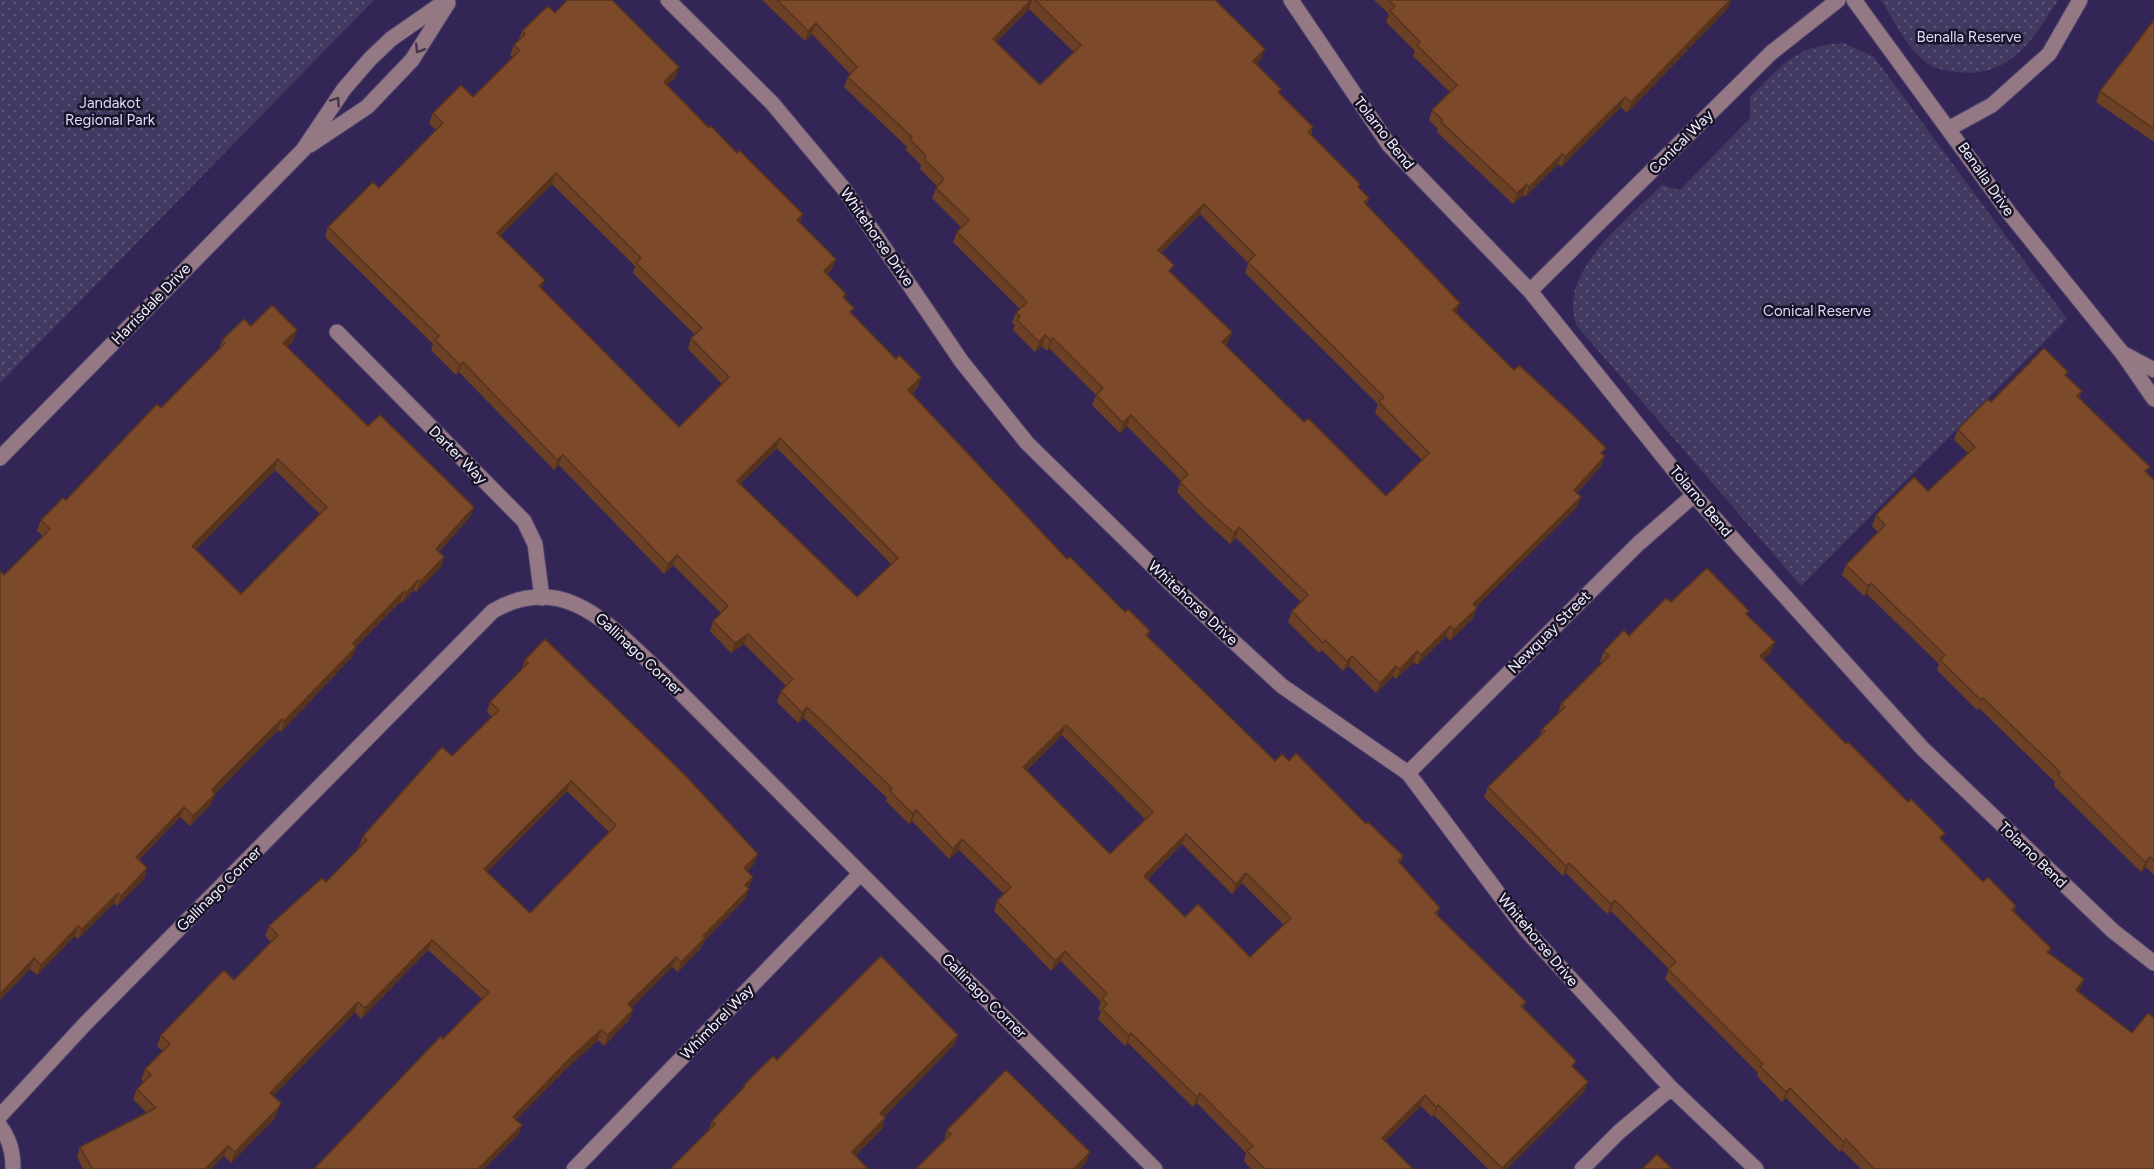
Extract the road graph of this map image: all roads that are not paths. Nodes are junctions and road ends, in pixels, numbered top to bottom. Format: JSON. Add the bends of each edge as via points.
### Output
{"nodes":[{"id":1,"x":448,"y":0,"type":"edge"},
{"id":2,"x":668,"y":0,"type":"edge"},
{"id":3,"x":1292,"y":0,"type":"edge"},
{"id":4,"x":1838,"y":0,"type":"edge"},
{"id":5,"x":1854,"y":0,"type":"edge"},
{"id":6,"x":2080,"y":0,"type":"edge"},
{"id":7,"x":1950,"y":128,"type":"junction"},
{"id":8,"x":303,"y":150,"type":"junction"},
{"id":9,"x":1530,"y":291,"type":"junction"},
{"id":10,"x":337,"y":332,"type":"dead end"},
{"id":11,"x":2123,"y":354,"type":"junction"},
{"id":12,"x":2154,"y":370,"type":"edge"},
{"id":13,"x":2154,"y":399,"type":"edge"},
{"id":14,"x":0,"y":458,"type":"edge"},
{"id":15,"x":1694,"y":495,"type":"junction"},
{"id":16,"x":542,"y":598,"type":"junction"},
{"id":17,"x":1408,"y":773,"type":"junction"},
{"id":18,"x":860,"y":874,"type":"junction"},
{"id":19,"x":2154,"y":963,"type":"edge"},
{"id":20,"x":1671,"y":1088,"type":"junction"},
{"id":21,"x":0,"y":1116,"type":"edge"},
{"id":22,"x":0,"y":1126,"type":"edge"},
{"id":23,"x":13,"y":1169,"type":"edge"},
{"id":24,"x":574,"y":1169,"type":"edge"},
{"id":25,"x":1155,"y":1169,"type":"edge"},
{"id":26,"x":1582,"y":1169,"type":"edge"},
{"id":27,"x":1756,"y":1169,"type":"edge"}],
"edges":[{"from":8,"to":1,"type":"street","name":"Harrisdale Drive","one_way":true,"via":[[344,89],[370,59],[391,39]]},
{"from":1,"to":8,"type":"street","name":"Harrisdale Drive","one_way":true,"via":[[412,60],[367,107]]},
{"from":2,"to":17,"type":"street","name":"Whitehorse Drive","via":[[772,103],[844,189],[962,362],[1027,443],[1282,686]]},
{"from":3,"to":9,"type":"street","name":"Tolarno Bend","via":[[1389,145]]},
{"from":4,"to":9,"type":"street","name":"Conical Way","via":[[1771,53]]},
{"from":5,"to":7,"type":"street","name":"Benalla Drive"},
{"from":6,"to":7,"type":"street","via":[[2049,54],[1992,105]]},
{"from":7,"to":11,"type":"street","name":"Benalla Drive","via":[[2010,214]]},
{"from":8,"to":14,"type":"street","name":"Harrisdale Drive"},
{"from":9,"to":15,"type":"street","name":"Tolarno Bend"},
{"from":10,"to":16,"type":"street","name":"Darter Way","via":[[524,521],[535,544]]},
{"from":11,"to":12,"type":"street","name":"Benalla Drive"},
{"from":11,"to":13,"type":"street","name":"Benalla Drive"},
{"from":15,"to":17,"type":"street","name":"Newquay Street","via":[[1638,544]]},
{"from":15,"to":19,"type":"street","name":"Tolarno Bend","via":[[1923,749],[2113,931]]},
{"from":16,"to":18,"type":"street","name":"Gallinago Corner","via":[[582,605],[597,614],[658,670]]},
{"from":16,"to":21,"type":"street","name":"Gallinago Corner","via":[[512,602],[494,611],[85,1024]]},
{"from":17,"to":20,"type":"street","name":"Whitehorse Drive","via":[[1525,929]]},
{"from":18,"to":24,"type":"street","name":"Whimbrel Way"},
{"from":18,"to":25,"type":"street","name":"Gallinago Corner"},
{"from":20,"to":26,"type":"street"},
{"from":20,"to":27,"type":"street","name":"Whitehorse Drive"},
{"from":22,"to":23,"type":"street","via":[[13,1154]]}]}
